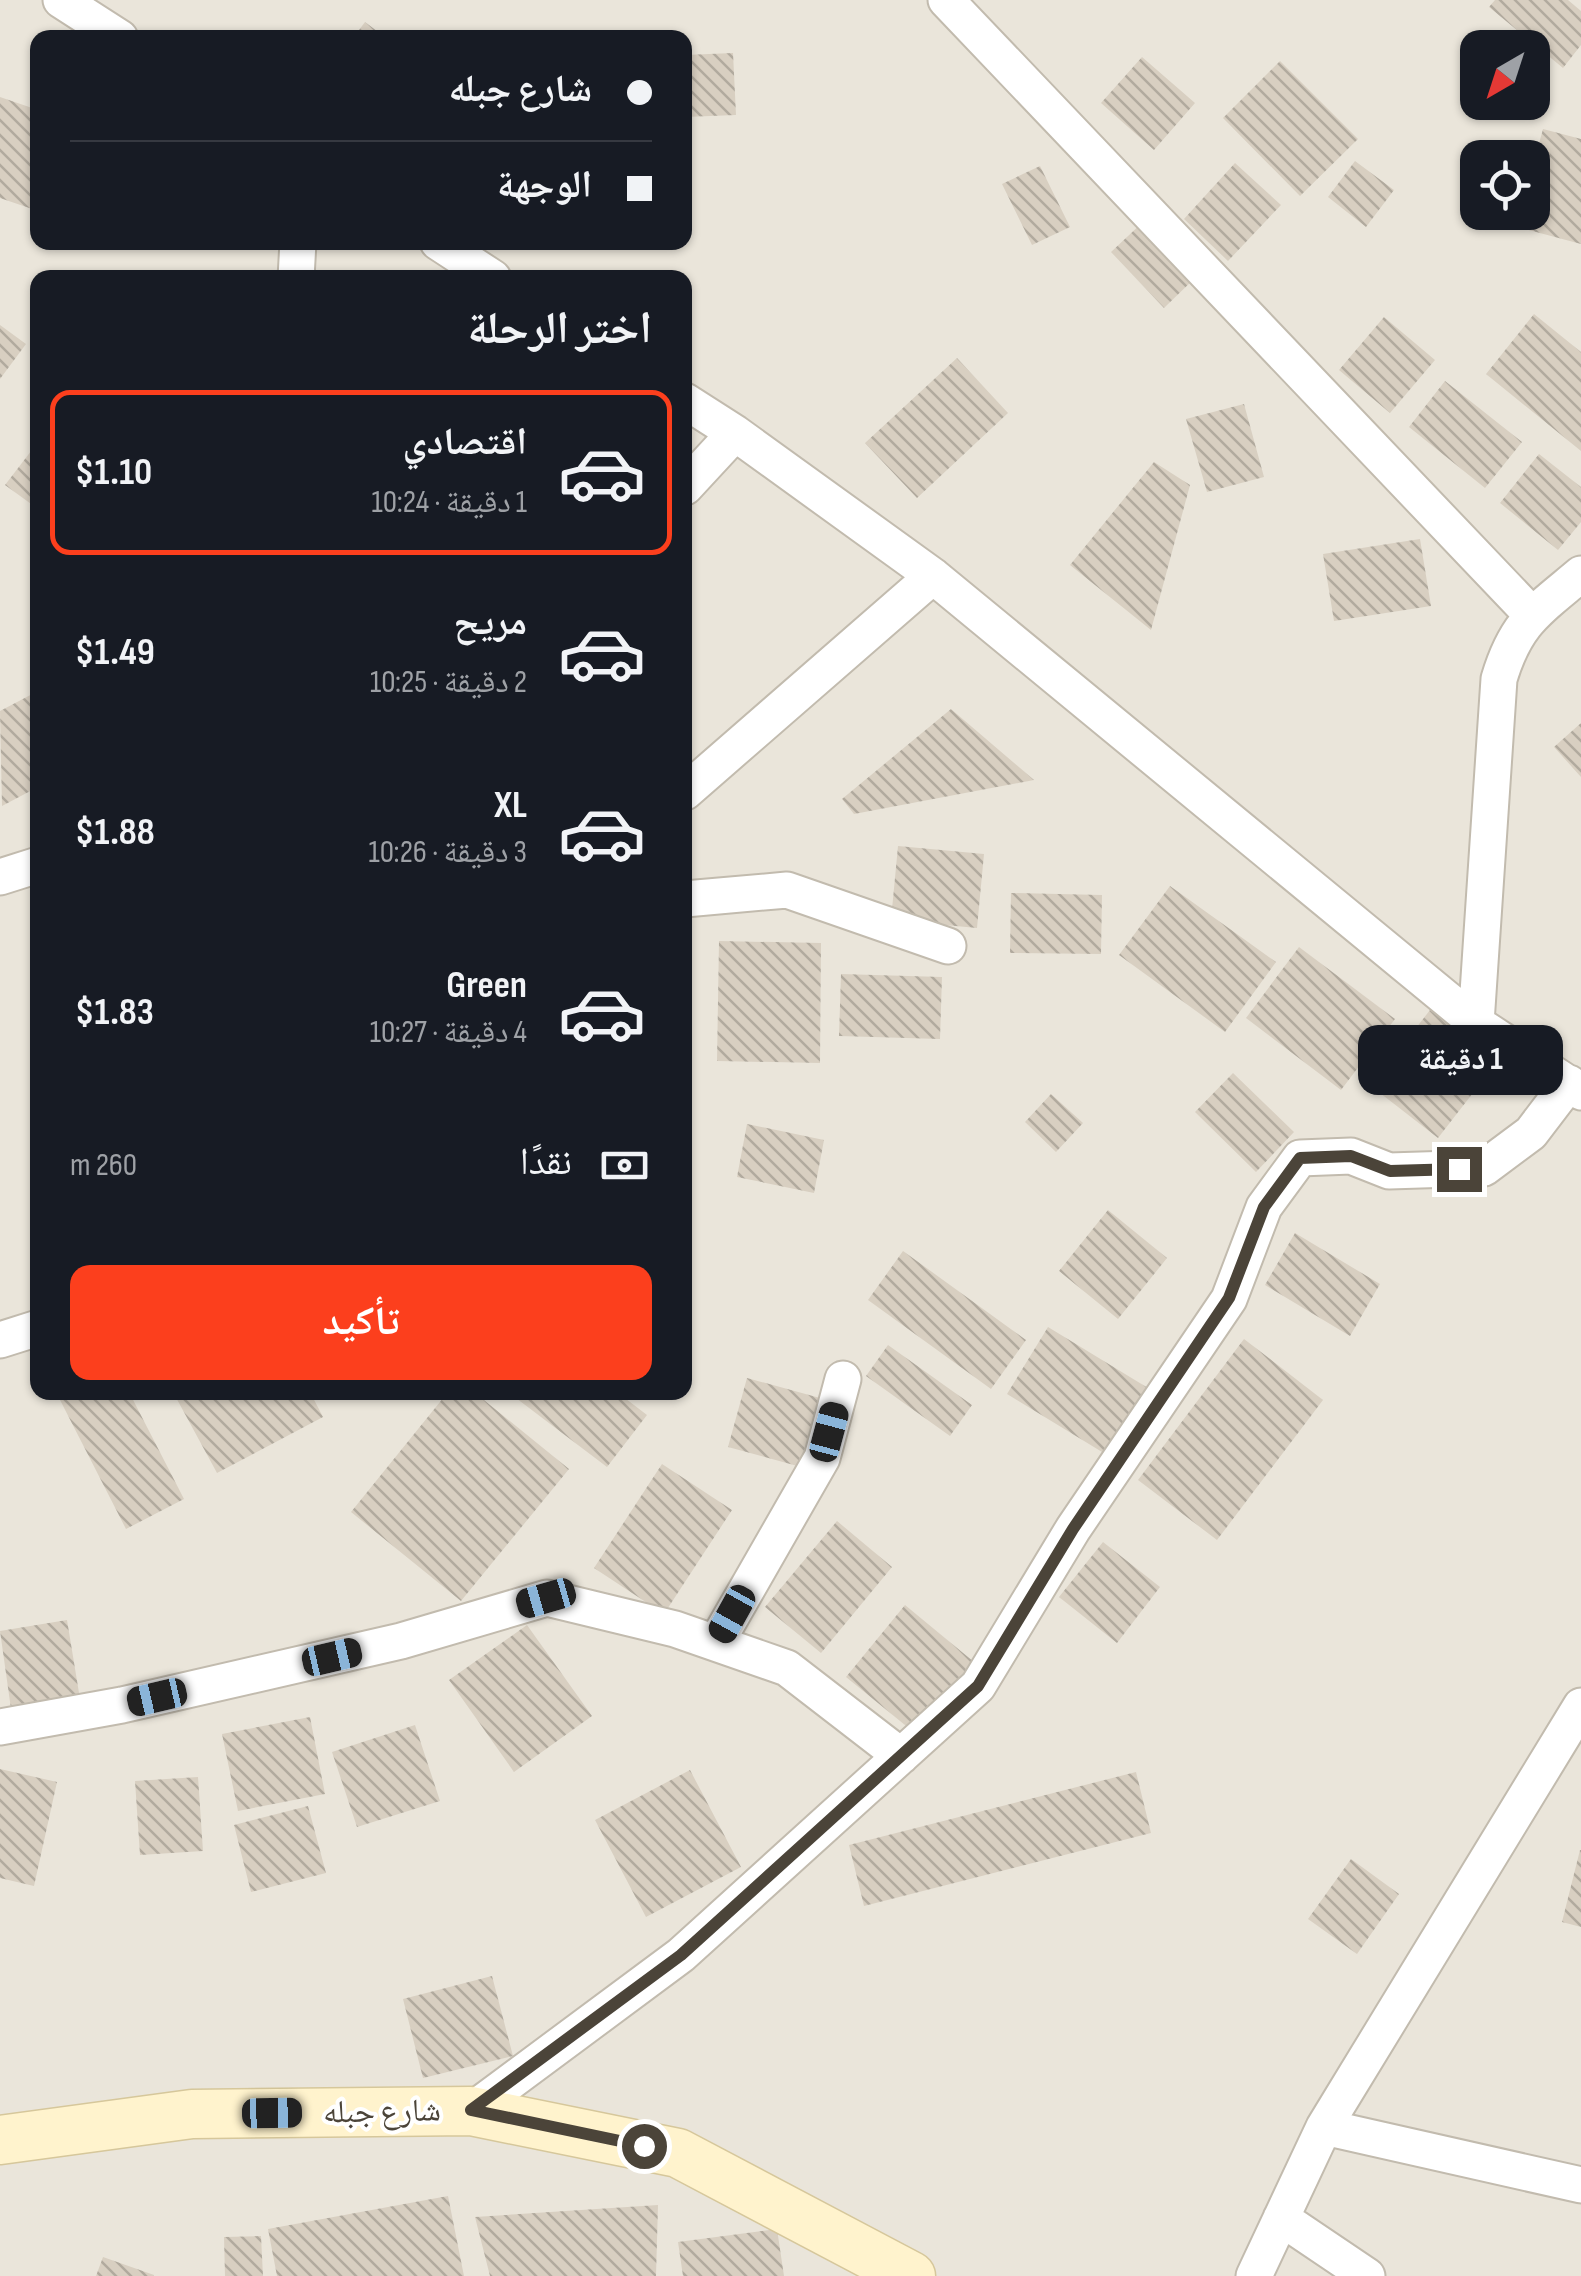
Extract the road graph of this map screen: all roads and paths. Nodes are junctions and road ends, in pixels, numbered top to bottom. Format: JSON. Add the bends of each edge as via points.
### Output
{"nodes":[{"id":1,"x":62,"y":0,"type":"edge"},
{"id":2,"x":946,"y":0,"type":"edge"},
{"id":3,"x":108,"y":30,"type":"edge"},
{"id":4,"x":450,"y":250,"type":"edge"},
{"id":5,"x":481,"y":270,"type":"edge"},
{"id":6,"x":692,"y":405,"type":"edge"},
{"id":7,"x":735,"y":433,"type":"junction"},
{"id":8,"x":692,"y":479,"type":"edge"},
{"id":9,"x":1581,"y":574,"type":"edge"},
{"id":10,"x":932,"y":576,"type":"junction"},
{"id":11,"x":1532,"y":615,"type":"junction"},
{"id":12,"x":692,"y":786,"type":"edge"},
{"id":13,"x":30,"y":868,"type":"edge"},
{"id":14,"x":0,"y":877,"type":"edge"},
{"id":15,"x":692,"y":898,"type":"edge"},
{"id":16,"x":948,"y":946,"type":"dead end"},
{"id":17,"x":1476,"y":1023,"type":"junction"},
{"id":18,"x":1575,"y":1088,"type":"edge"},
{"id":19,"x":30,"y":1331,"type":"edge"},
{"id":20,"x":0,"y":1340,"type":"edge"},
{"id":21,"x":844,"y":1379,"type":"dead end"},
{"id":22,"x":716,"y":1642,"type":"junction"},
{"id":23,"x":1581,"y":1706,"type":"edge"},
{"id":24,"x":0,"y":1727,"type":"edge"},
{"id":25,"x":901,"y":1756,"type":"junction"},
{"id":26,"x":471,"y":2110,"type":"junction"},
{"id":27,"x":1324,"y":2127,"type":"junction"},
{"id":28,"x":0,"y":2140,"type":"edge"},
{"id":29,"x":1581,"y":2185,"type":"edge"},
{"id":30,"x":1281,"y":2218,"type":"junction"},
{"id":31,"x":911,"y":2276,"type":"edge"},
{"id":32,"x":1254,"y":2276,"type":"edge"},
{"id":33,"x":1367,"y":2276,"type":"edge"}],
"edges":[{"from":1,"to":3,"type":"street"},
{"from":2,"to":11,"type":"street"},
{"from":4,"to":5,"type":"street"},
{"from":6,"to":7,"type":"street"},
{"from":7,"to":8,"type":"street"},
{"from":7,"to":10,"type":"street"},
{"from":9,"to":11,"type":"street"},
{"from":10,"to":12,"type":"street"},
{"from":10,"to":17,"type":"street"},
{"from":11,"to":17,"type":"street","via":[[1509,646],[1499,680]]},
{"from":13,"to":14,"type":"street"},
{"from":15,"to":16,"type":"street","via":[[787,890]]},
{"from":17,"to":18,"type":"street"},
{"from":18,"to":25,"type":"street","via":[[1531,1134],[1484,1168],[1390,1171],[1351,1156],[1300,1158],[1264,1207],[1229,1298],[1073,1529],[978,1686]]},
{"from":19,"to":20,"type":"street"},
{"from":21,"to":22,"type":"street","via":[[822,1458]]},
{"from":22,"to":24,"type":"street","via":[[546,1598],[401,1641]]},
{"from":22,"to":25,"type":"street","via":[[787,1668]]},
{"from":23,"to":27,"type":"street"},
{"from":25,"to":26,"type":"street","via":[[681,1955]]},
{"from":26,"to":28,"type":"main road","name":"شارع جبله","via":[[192,2114]]},
{"from":26,"to":31,"type":"main road","name":"شارع جبله","via":[[678,2153]]},
{"from":27,"to":29,"type":"street"},
{"from":27,"to":30,"type":"street"},
{"from":30,"to":32,"type":"street"},
{"from":30,"to":33,"type":"street"}]}
